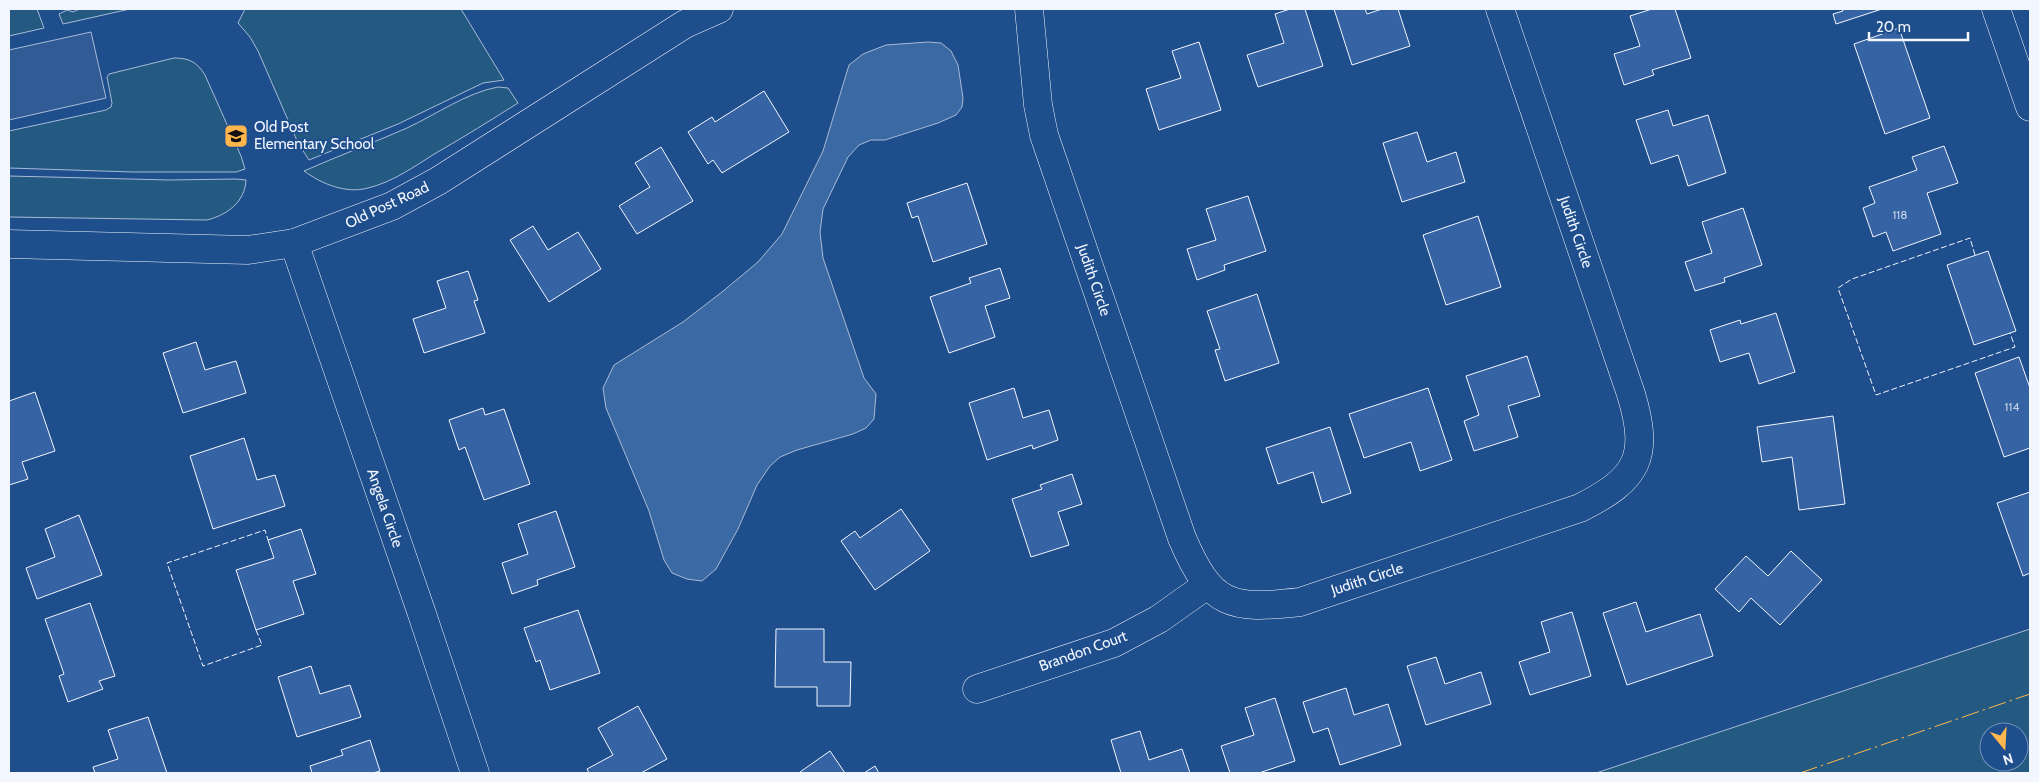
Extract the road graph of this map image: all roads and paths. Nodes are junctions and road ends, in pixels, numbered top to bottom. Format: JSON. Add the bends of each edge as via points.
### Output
{"nodes":[{"id":1,"x":719,"y":9,"type":"edge"},
{"id":2,"x":1029,"y":9,"type":"edge"},
{"id":3,"x":1500,"y":9,"type":"edge"},
{"id":4,"x":1996,"y":9,"type":"edge"},
{"id":5,"x":2030,"y":107,"type":"edge"},
{"id":6,"x":294,"y":243,"type":"junction"},
{"id":7,"x":9,"y":244,"type":"edge"},
{"id":8,"x":1207,"y":585,"type":"junction"},
{"id":9,"x":977,"y":689,"type":"dead end"},
{"id":10,"x":475,"y":773,"type":"edge"}],
"edges":[{"from":1,"to":6,"type":"street","name":"Old Post Road","via":[[685,24],[438,181],[392,206]]},
{"from":2,"to":8,"type":"street","name":"Judith Circle","via":[[1044,135],[1182,538]]},
{"from":3,"to":8,"type":"street","name":"Judith Circle","via":[[1639,419],[1640,446],[1634,465],[1625,480],[1607,495],[1580,508],[1300,602],[1264,606],[1239,604],[1222,597]]},
{"from":4,"to":5,"type":"street"},
{"from":6,"to":7,"type":"street","name":"Old Post Road","via":[[248,250]]},
{"from":6,"to":10,"type":"street","name":"Angela Circle"},
{"from":8,"to":9,"type":"street","name":"Brandon Court","via":[[1159,619],[1114,643]]}]}
